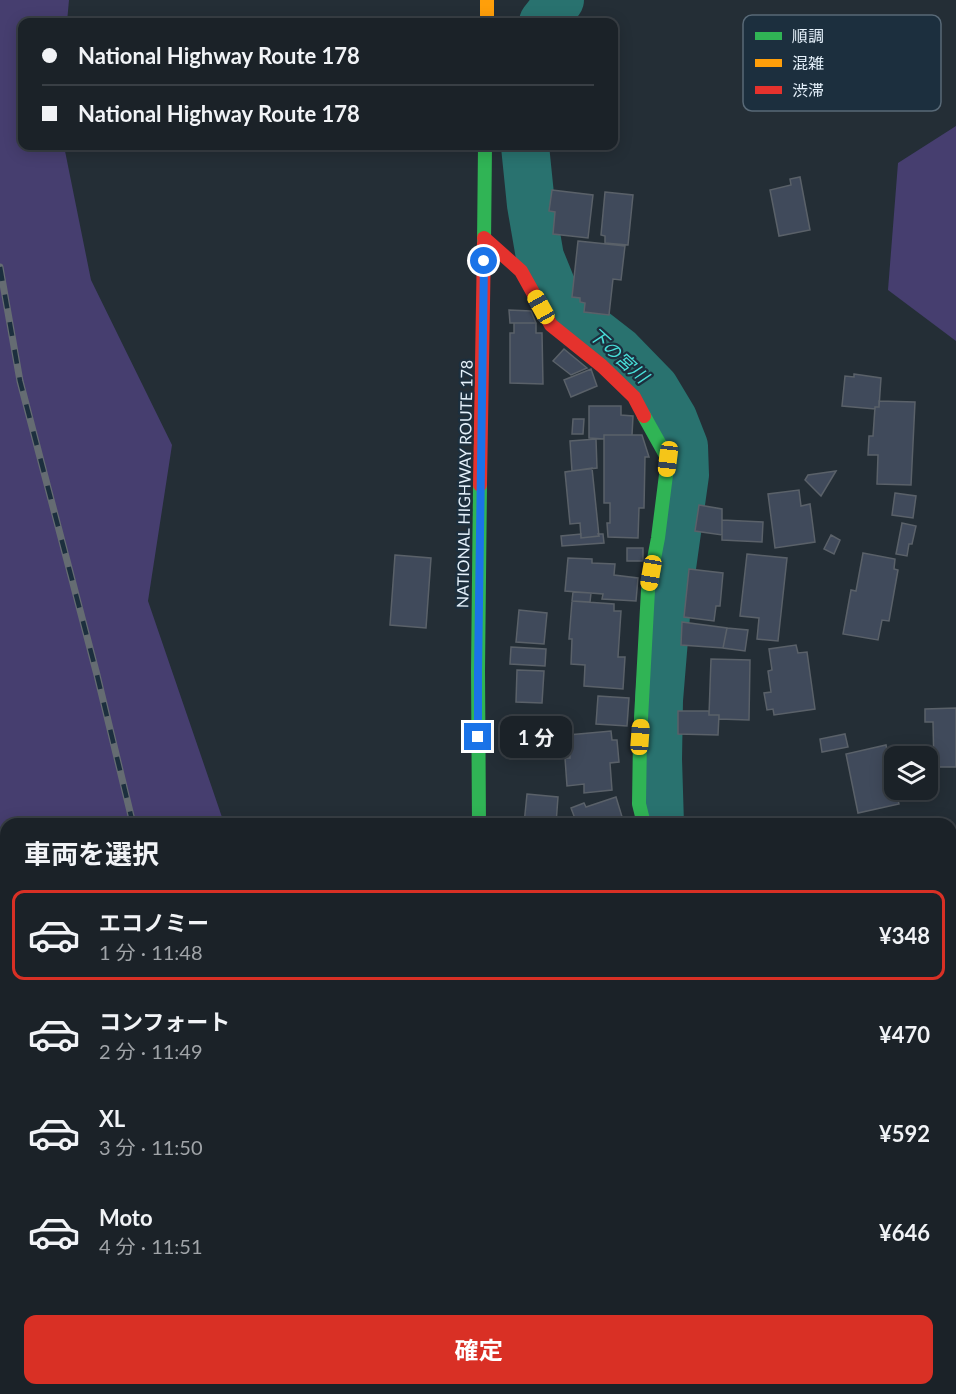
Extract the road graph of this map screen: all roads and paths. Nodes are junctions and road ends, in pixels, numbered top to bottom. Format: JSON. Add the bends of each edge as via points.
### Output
{"nodes":[{"id":1,"x":487,"y":0,"type":"edge"},
{"id":2,"x":487,"y":18,"type":"edge"},
{"id":3,"x":485,"y":150,"type":"edge"},
{"id":4,"x":484,"y":238,"type":"junction"},
{"id":5,"x":479,"y":818,"type":"edge"},
{"id":6,"x":642,"y":818,"type":"edge"}],
"edges":[{"from":1,"to":2,"type":"main road"},
{"from":3,"to":4,"type":"main road","name":"NATIONAL HIGHWAY ROUTE 178"},
{"from":4,"to":5,"type":"main road","name":"NATIONAL HIGHWAY ROUTE 178"},
{"from":4,"to":6,"type":"main road","via":[[521,271],[551,326],[634,397],[668,459],[648,590],[640,737],[639,804]]}]}
